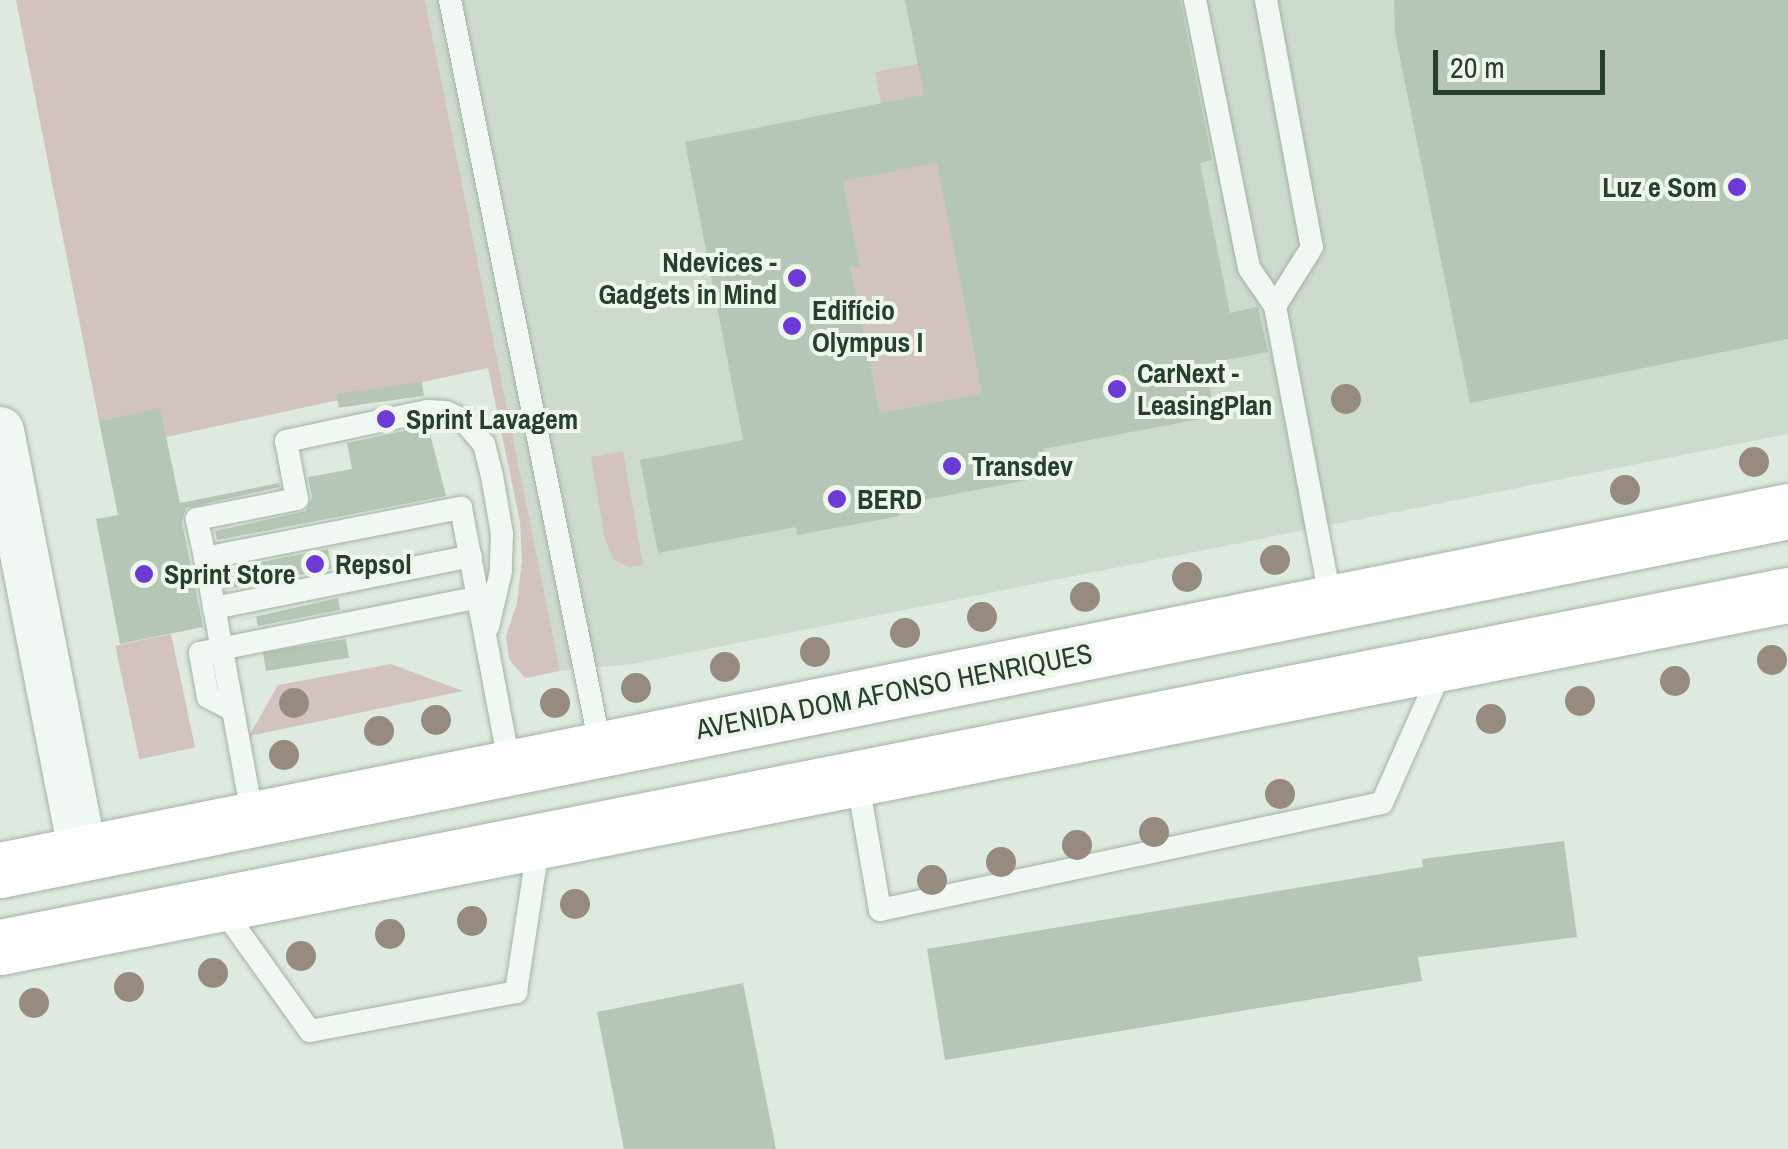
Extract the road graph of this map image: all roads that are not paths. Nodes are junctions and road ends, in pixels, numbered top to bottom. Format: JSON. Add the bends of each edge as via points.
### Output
{"nodes":[{"id":1,"x":450,"y":0,"type":"edge"},
{"id":2,"x":1195,"y":0,"type":"edge"},
{"id":3,"x":1266,"y":0,"type":"edge"},
{"id":4,"x":1275,"y":306,"type":"junction"},
{"id":5,"x":0,"y":432,"type":"edge"},
{"id":6,"x":1788,"y":511,"type":"edge"},
{"id":7,"x":471,"y":556,"type":"junction"},
{"id":8,"x":205,"y":558,"type":"junction"},
{"id":9,"x":1788,"y":595,"type":"edge"},
{"id":10,"x":479,"y":597,"type":"junction"},
{"id":11,"x":1331,"y":603,"type":"junction"},
{"id":12,"x":214,"y":608,"type":"junction"},
{"id":13,"x":486,"y":636,"type":"junction"},
{"id":14,"x":222,"y":650,"type":"junction"},
{"id":15,"x":1444,"y":663,"type":"junction"},
{"id":16,"x":601,"y":750,"type":"junction"},
{"id":17,"x":510,"y":768,"type":"junction"},
{"id":18,"x":857,"y":778,"type":"junction"},
{"id":19,"x":254,"y":820,"type":"junction"},
{"id":20,"x":539,"y":841,"type":"junction"},
{"id":21,"x":84,"y":854,"type":"junction"},
{"id":22,"x":0,"y":870,"type":"edge"},
{"id":23,"x":219,"y":904,"type":"junction"},
{"id":24,"x":0,"y":947,"type":"edge"}],
"edges":[{"from":1,"to":16,"type":"lane"},
{"from":2,"to":4,"type":"lane","via":[[1248,268]]},
{"from":3,"to":4,"type":"lane","via":[[1312,246]]},
{"from":4,"to":11,"type":"lane"},
{"from":5,"to":21,"type":"street"},
{"from":6,"to":11,"type":"main road","name":"AVENIDA DOM AFONSO HENRIQUES"},
{"from":7,"to":8,"type":"lane","via":[[461,508]]},
{"from":7,"to":10,"type":"lane"},
{"from":7,"to":12,"type":"lane"},
{"from":8,"to":12,"type":"lane"},
{"from":8,"to":13,"type":"lane","via":[[197,519],[297,499],[286,441],[446,412],[484,444],[492,476],[501,571]]},
{"from":9,"to":15,"type":"main road"},
{"from":10,"to":13,"type":"lane"},
{"from":10,"to":14,"type":"lane"},
{"from":11,"to":16,"type":"main road","name":"AVENIDA DOM AFONSO HENRIQUES"},
{"from":12,"to":14,"type":"lane"},
{"from":13,"to":17,"type":"lane"},
{"from":14,"to":19,"type":"lane"},
{"from":15,"to":18,"type":"main road"},
{"from":15,"to":18,"type":"lane","via":[[1382,803],[880,910]]},
{"from":16,"to":17,"type":"main road","name":"AVENIDA DOM AFONSO HENRIQUES"},
{"from":17,"to":19,"type":"main road","name":"AVENIDA DOM AFONSO HENRIQUES"},
{"from":18,"to":20,"type":"main road"},
{"from":19,"to":21,"type":"main road","name":"AVENIDA DOM AFONSO HENRIQUES"},
{"from":20,"to":23,"type":"main road"},
{"from":20,"to":23,"type":"lane","via":[[516,992],[310,1031]]},
{"from":21,"to":22,"type":"main road","name":"AVENIDA DOM AFONSO HENRIQUES"},
{"from":23,"to":24,"type":"main road"}]}
